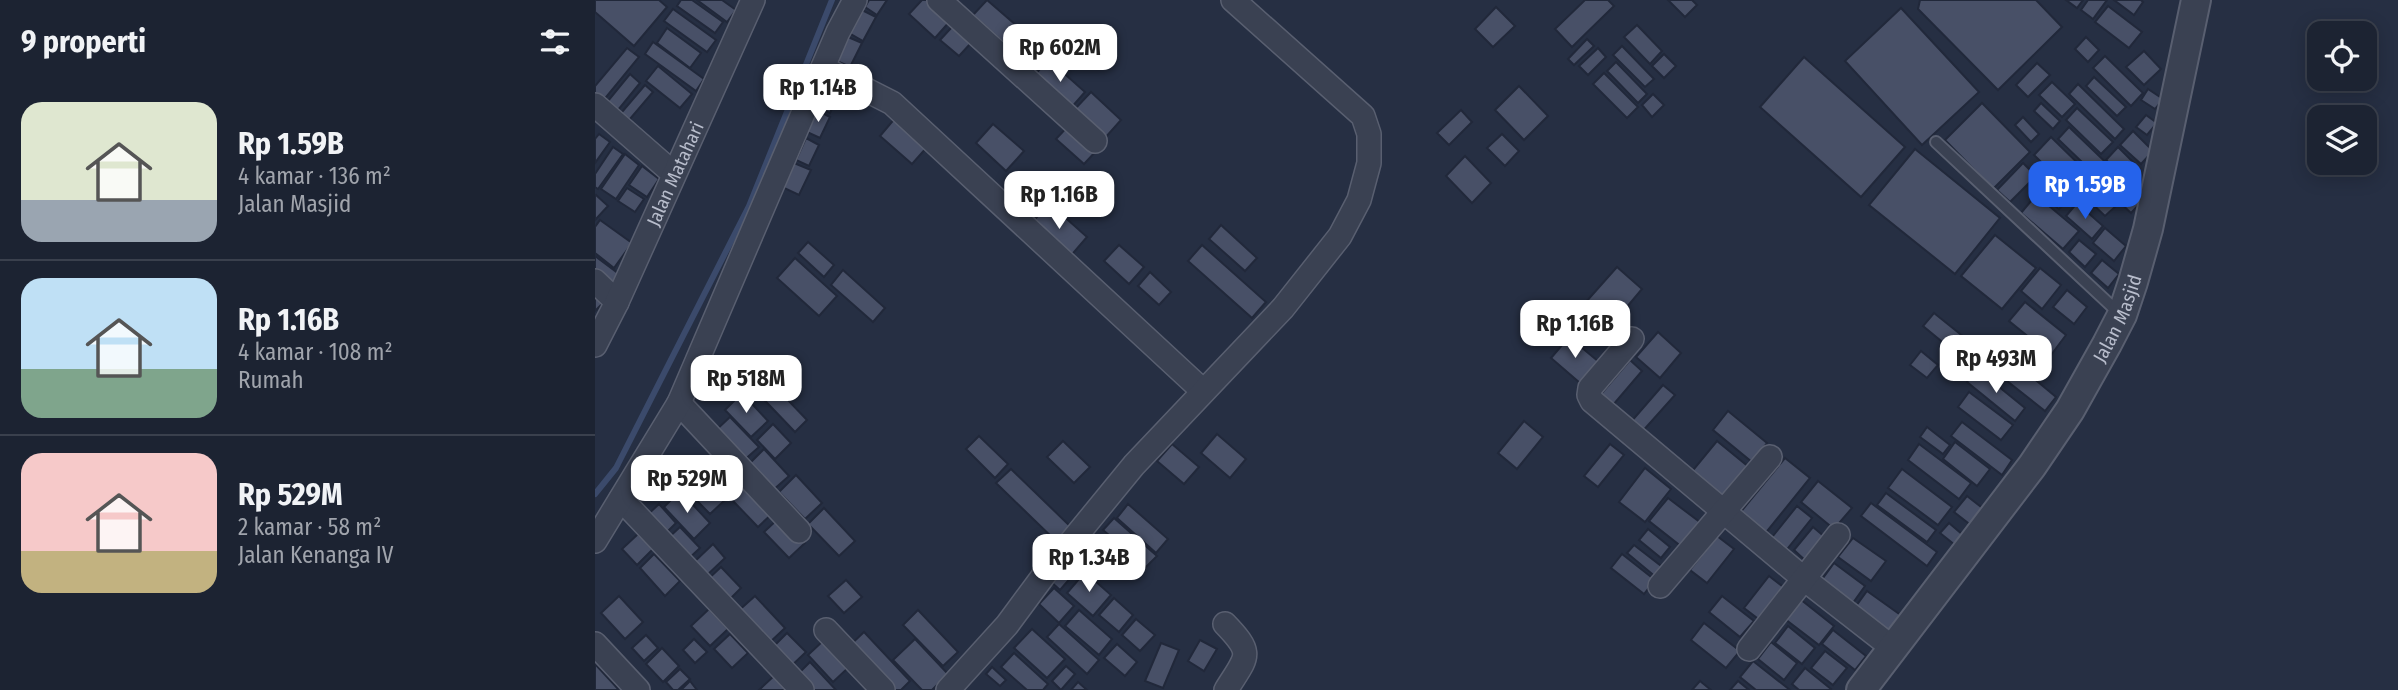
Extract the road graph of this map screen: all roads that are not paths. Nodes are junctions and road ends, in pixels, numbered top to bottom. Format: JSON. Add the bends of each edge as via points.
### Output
{"nodes":[{"id":1,"x":753,"y":0,"type":"edge"},
{"id":2,"x":855,"y":0,"type":"edge"},
{"id":3,"x":939,"y":0,"type":"edge"},
{"id":4,"x":1233,"y":0,"type":"edge"},
{"id":5,"x":2196,"y":0,"type":"edge"},
{"id":6,"x":823,"y":68,"type":"junction"},
{"id":7,"x":595,"y":105,"type":"edge"},
{"id":8,"x":1095,"y":141,"type":"dead end"},
{"id":9,"x":1936,"y":142,"type":"dead end"},
{"id":10,"x":674,"y":174,"type":"junction"},
{"id":11,"x":595,"y":281,"type":"edge"},
{"id":12,"x":617,"y":302,"type":"junction"},
{"id":13,"x":2122,"y":315,"type":"junction"},
{"id":14,"x":1632,"y":339,"type":"dead end"},
{"id":15,"x":595,"y":345,"type":"edge"},
{"id":16,"x":1203,"y":391,"type":"junction"},
{"id":17,"x":679,"y":403,"type":"junction"},
{"id":18,"x":1770,"y":457,"type":"dead end"},
{"id":19,"x":621,"y":499,"type":"junction"},
{"id":20,"x":1724,"y":513,"type":"junction"},
{"id":21,"x":799,"y":530,"type":"dead end"},
{"id":22,"x":1838,"y":535,"type":"dead end"},
{"id":23,"x":595,"y":541,"type":"edge"},
{"id":24,"x":1803,"y":578,"type":"junction"},
{"id":25,"x":1660,"y":586,"type":"dead end"},
{"id":26,"x":1225,"y":624,"type":"dead end"},
{"id":27,"x":826,"y":630,"type":"dead end"},
{"id":28,"x":595,"y":644,"type":"edge"},
{"id":29,"x":1749,"y":649,"type":"dead end"},
{"id":30,"x":1894,"y":649,"type":"junction"},
{"id":31,"x":638,"y":690,"type":"edge"},
{"id":32,"x":802,"y":690,"type":"edge"},
{"id":33,"x":883,"y":690,"type":"edge"},
{"id":34,"x":948,"y":690,"type":"edge"},
{"id":35,"x":1226,"y":690,"type":"edge"},
{"id":36,"x":1861,"y":690,"type":"edge"}],
"edges":[{"from":1,"to":10,"type":"street","name":"Jalan Matahari"},
{"from":2,"to":6,"type":"street"},
{"from":3,"to":8,"type":"street"},
{"from":4,"to":16,"type":"street","via":[[1363,116],[1369,134],[1369,163],[1359,200],[1340,236],[1283,308]]},
{"from":5,"to":13,"type":"street","name":"Jalan Masjid","via":[[2151,216]]},
{"from":6,"to":16,"type":"street","via":[[892,103]]},
{"from":6,"to":17,"type":"street"},
{"from":7,"to":10,"type":"street"},
{"from":9,"to":13,"type":"lane"},
{"from":10,"to":12,"type":"street","name":"Jalan Matahari"},
{"from":11,"to":12,"type":"street"},
{"from":12,"to":15,"type":"street","name":"Jalan Matahari"},
{"from":13,"to":30,"type":"street","name":"Jalan Masjid","via":[[2050,439]]},
{"from":14,"to":20,"type":"street","via":[[1590,388],[1592,401]]},
{"from":16,"to":34,"type":"street","via":[[1134,465],[1007,625]]},
{"from":17,"to":19,"type":"street"},
{"from":17,"to":21,"type":"street"},
{"from":18,"to":20,"type":"street"},
{"from":19,"to":23,"type":"street"},
{"from":19,"to":32,"type":"street"},
{"from":20,"to":24,"type":"street"},
{"from":20,"to":25,"type":"street"},
{"from":22,"to":24,"type":"street"},
{"from":24,"to":29,"type":"street"},
{"from":24,"to":30,"type":"street"},
{"from":26,"to":35,"type":"street","via":[[1244,643],[1246,652]]},
{"from":27,"to":33,"type":"street"},
{"from":28,"to":31,"type":"street"},
{"from":30,"to":36,"type":"street","name":"Jalan Masjid"}]}
